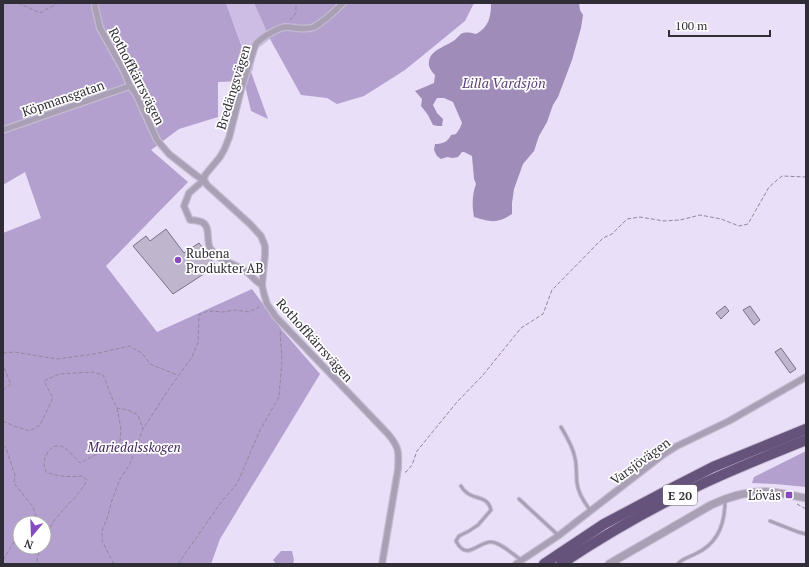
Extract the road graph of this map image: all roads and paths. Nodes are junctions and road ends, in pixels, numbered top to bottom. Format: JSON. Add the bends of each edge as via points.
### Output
{"nodes":[{"id":1,"x":18,"y":3,"type":"edge"},
{"id":2,"x":58,"y":3,"type":"edge"},
{"id":3,"x":95,"y":3,"type":"edge"},
{"id":4,"x":296,"y":3,"type":"edge"},
{"id":5,"x":343,"y":3,"type":"edge"},
{"id":6,"x":285,"y":27,"type":"junction"},
{"id":7,"x":130,"y":86,"type":"junction"},
{"id":8,"x":3,"y":130,"type":"edge"},
{"id":9,"x":806,"y":177,"type":"edge"},
{"id":10,"x":204,"y":180,"type":"junction"},
{"id":11,"x":262,"y":285,"type":"junction"},
{"id":12,"x":267,"y":304,"type":"junction"},
{"id":13,"x":280,"y":330,"type":"dead end"},
{"id":14,"x":3,"y":353,"type":"edge"},
{"id":15,"x":3,"y":362,"type":"edge"},
{"id":16,"x":178,"y":376,"type":"junction"},
{"id":17,"x":806,"y":377,"type":"edge"},
{"id":18,"x":3,"y":390,"type":"edge"},
{"id":19,"x":117,"y":408,"type":"junction"},
{"id":20,"x":3,"y":421,"type":"edge"},
{"id":21,"x":561,"y":427,"type":"dead end"},
{"id":22,"x":143,"y":429,"type":"junction"},
{"id":23,"x":806,"y":429,"type":"edge"},
{"id":24,"x":806,"y":440,"type":"edge"},
{"id":25,"x":3,"y":445,"type":"edge"},
{"id":26,"x":398,"y":468,"type":"junction"},
{"id":27,"x":461,"y":486,"type":"dead end"},
{"id":28,"x":806,"y":498,"type":"edge"},
{"id":29,"x":519,"y":499,"type":"dead end"},
{"id":30,"x":724,"y":499,"type":"junction"},
{"id":31,"x":797,"y":504,"type":"dead end"},
{"id":32,"x":806,"y":509,"type":"edge"},
{"id":33,"x":590,"y":511,"type":"junction"},
{"id":34,"x":36,"y":515,"type":"edge"},
{"id":35,"x":770,"y":521,"type":"dead end"},
{"id":36,"x":52,"y":524,"type":"edge"},
{"id":37,"x":806,"y":534,"type":"edge"},
{"id":38,"x":558,"y":536,"type":"junction"},
{"id":39,"x":12,"y":545,"type":"edge"},
{"id":40,"x":38,"y":555,"type":"edge"},
{"id":41,"x":3,"y":560,"type":"edge"},
{"id":42,"x":522,"y":560,"type":"junction"},
{"id":43,"x":43,"y":564,"type":"edge"},
{"id":44,"x":114,"y":564,"type":"edge"},
{"id":45,"x":178,"y":564,"type":"edge"},
{"id":46,"x":382,"y":564,"type":"edge"},
{"id":47,"x":516,"y":564,"type":"edge"},
{"id":48,"x":544,"y":564,"type":"edge"},
{"id":49,"x":561,"y":564,"type":"edge"},
{"id":50,"x":610,"y":564,"type":"edge"},
{"id":51,"x":678,"y":564,"type":"edge"}],
"edges":[{"from":1,"to":2,"type":"path","via":[[40,13]]},
{"from":3,"to":7,"type":"street","name":"Rothoffkärrsvägen","via":[[100,28]]},
{"from":4,"to":6,"type":"path","via":[[296,13]]},
{"from":5,"to":6,"type":"street","name":"Bredängsvägen","via":[[314,27]]},
{"from":6,"to":10,"type":"street","name":"Bredängsvägen","via":[[269,33],[255,46],[227,144]]},
{"from":7,"to":8,"type":"street","name":"Köpmansgatan"},
{"from":7,"to":10,"type":"street","name":"Rothoffkärrsvägen","via":[[157,140],[169,154]]},
{"from":9,"to":26,"type":"path","via":[[782,176],[769,187],[748,224],[739,226],[700,215],[664,222],[640,217],[627,219],[612,234],[603,238],[552,290],[542,314],[521,328],[457,402],[417,451],[412,465],[406,472]]},
{"from":10,"to":11,"type":"street","name":"Rothoffkärrsvägen","via":[[261,236],[265,246]]},
{"from":10,"to":11,"type":"street","name":"Bredängsvägen","via":[[189,193],[184,206],[190,220],[203,222],[207,228],[210,248],[216,254],[249,273]]},
{"from":11,"to":12,"type":"street","name":"Rothoffkärrsvägen"},
{"from":12,"to":16,"type":"path","via":[[249,312],[208,311],[199,315],[198,342],[192,357]]},
{"from":12,"to":26,"type":"street","name":"Rothoffkärrsvägen","via":[[276,317],[393,441],[399,452]]},
{"from":13,"to":45,"type":"path","via":[[282,361],[279,397],[260,430],[237,484]]},
{"from":14,"to":16,"type":"path","via":[[15,352],[57,359],[129,346],[142,353],[150,364]]},
{"from":15,"to":18,"type":"path","via":[[11,384]]},
{"from":16,"to":22,"type":"path"},
{"from":17,"to":33,"type":"street","name":"Varsjövägen","via":[[729,421],[671,450]]},
{"from":19,"to":20,"type":"path","via":[[103,375],[92,372],[59,374],[44,381],[53,398],[40,425],[30,431]]},
{"from":19,"to":22,"type":"path","via":[[138,414]]},
{"from":19,"to":36,"type":"path","via":[[120,440],[80,463],[64,448],[57,446],[47,453],[44,463],[46,472],[68,477],[82,476],[87,480]]},
{"from":21,"to":33,"type":"lane","via":[[575,456],[579,491]]},
{"from":22,"to":44,"type":"path","via":[[130,464],[120,479],[102,531],[102,541]]},
{"from":23,"to":48,"type":"highway","number":"E 20","via":[[712,467],[604,524]]},
{"from":24,"to":49,"type":"highway","number":"E 20","via":[[658,506]]},
{"from":25,"to":34,"type":"path","via":[[15,475],[14,483],[33,507]]},
{"from":26,"to":46,"type":"street","name":"Rothoffkärrsvägen"},
{"from":27,"to":42,"type":"lane","via":[[465,492],[490,504],[492,510],[478,525],[458,536],[456,541],[459,547],[473,550],[490,542],[497,543]]},
{"from":28,"to":30,"type":"street","via":[[765,492],[743,493]]},
{"from":29,"to":38,"type":"lane"},
{"from":30,"to":50,"type":"street","via":[[711,504]]},
{"from":30,"to":51,"type":"lane","via":[[724,516],[712,544]]},
{"from":31,"to":32,"type":"path"},
{"from":33,"to":38,"type":"street","name":"Varsjövägen"},
{"from":35,"to":37,"type":"lane"},
{"from":38,"to":42,"type":"street","name":"Varsjövägen"},
{"from":39,"to":41,"type":"path"},
{"from":40,"to":43,"type":"path","via":[[37,563]]},
{"from":42,"to":47,"type":"street","name":"Varsjövägen"}]}
